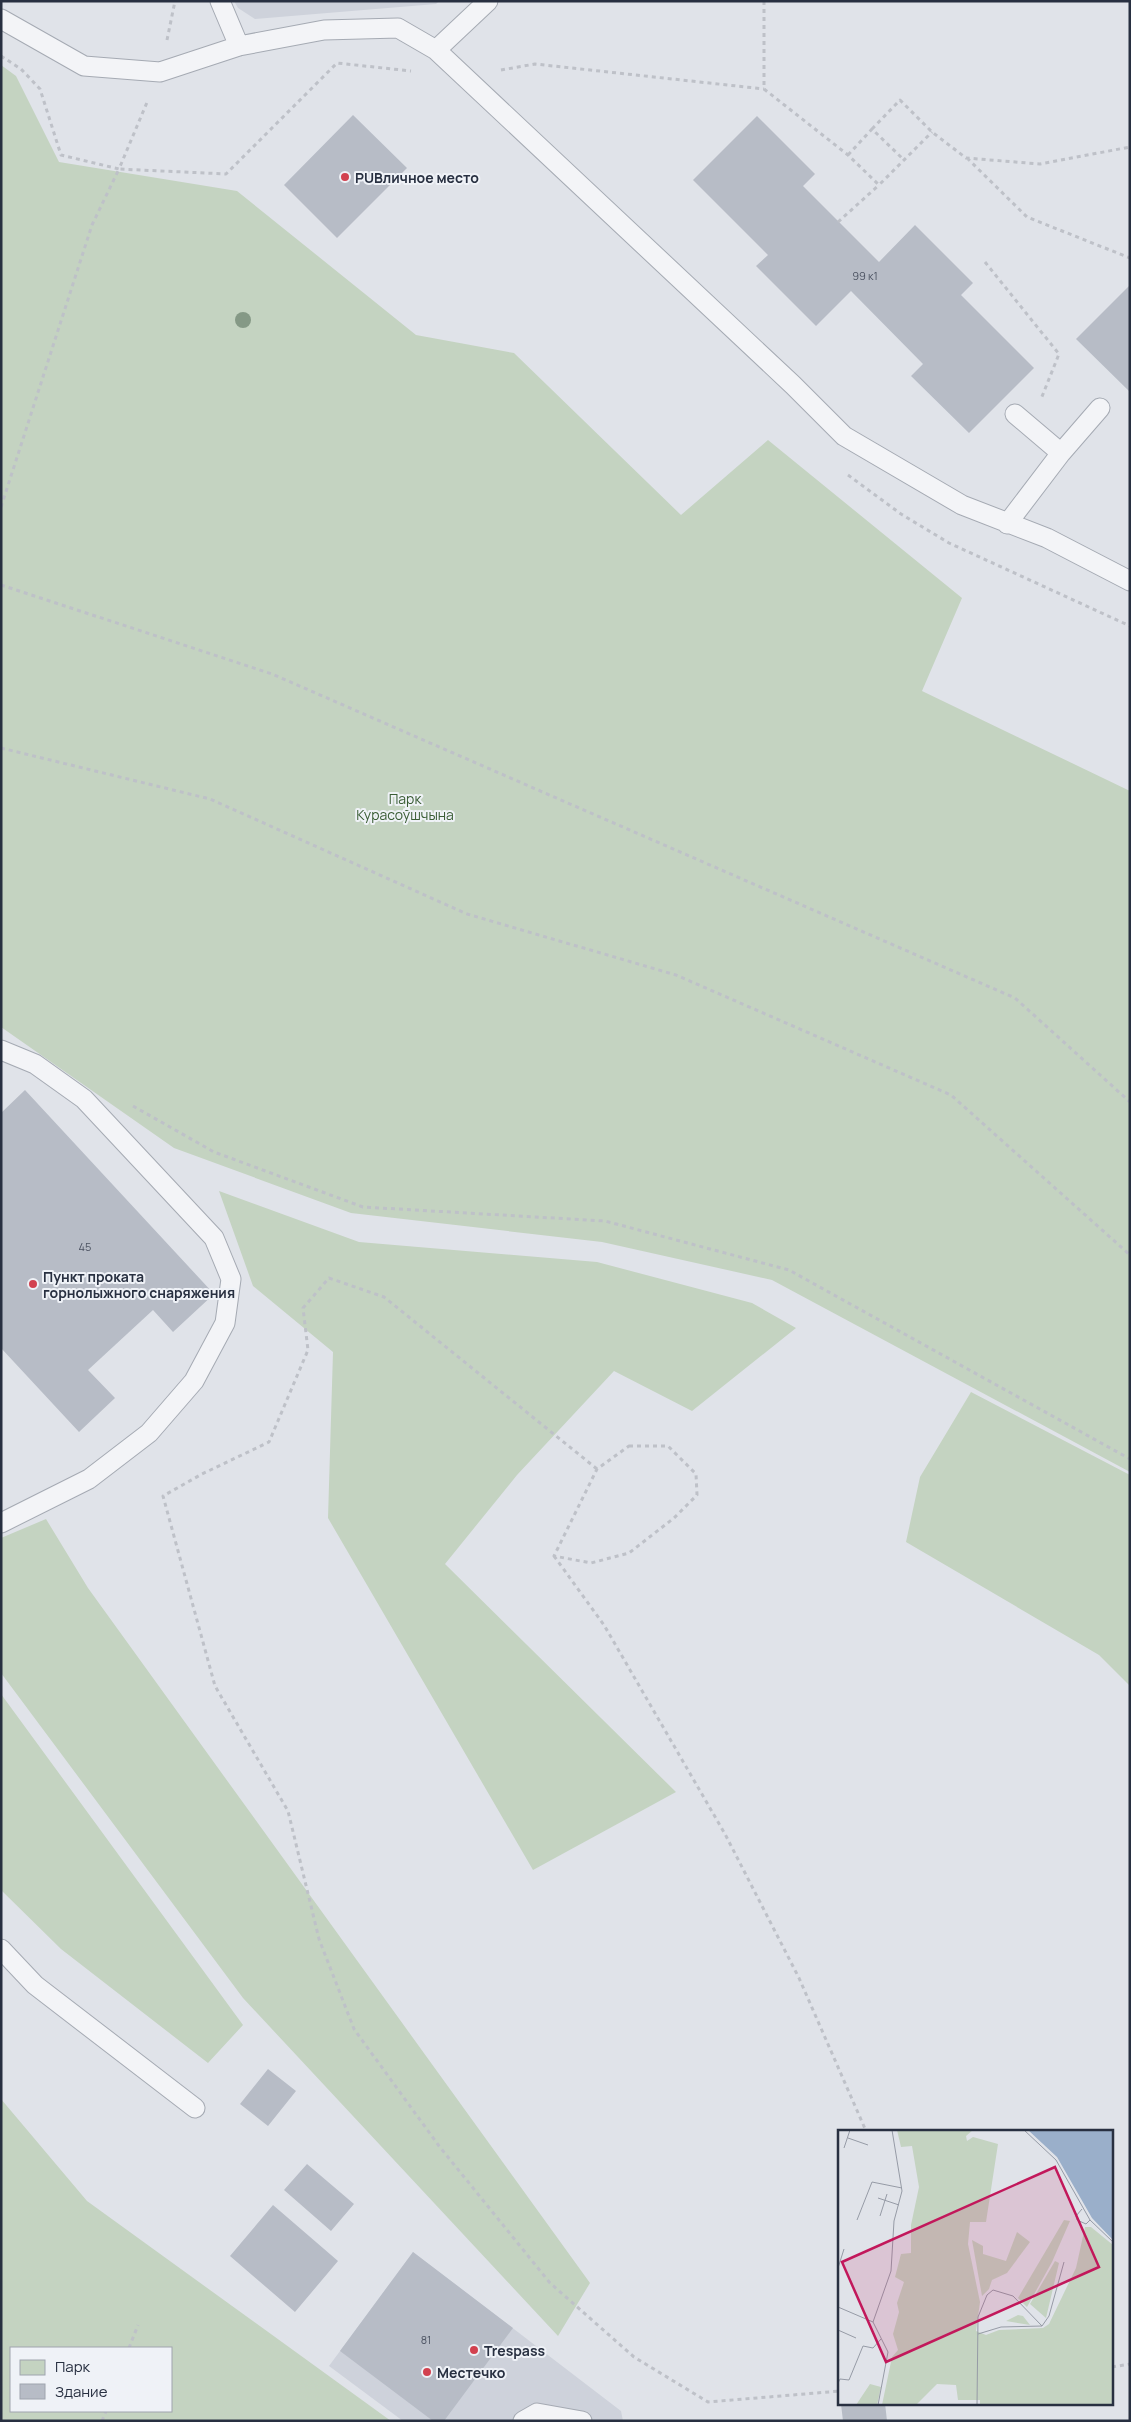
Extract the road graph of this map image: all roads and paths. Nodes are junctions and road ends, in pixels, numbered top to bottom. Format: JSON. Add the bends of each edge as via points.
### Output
{"nodes":[{"id":1,"x":220,"y":1,"type":"edge"},
{"id":2,"x":488,"y":1,"type":"edge"},
{"id":3,"x":764,"y":1,"type":"edge"},
{"id":4,"x":1,"y":19,"type":"edge"},
{"id":5,"x":239,"y":46,"type":"junction"},
{"id":6,"x":436,"y":50,"type":"junction"},
{"id":7,"x":1,"y":56,"type":"edge"},
{"id":8,"x":160,"y":72,"type":"junction"},
{"id":9,"x":417,"y":72,"type":"dead end"},
{"id":10,"x":475,"y":86,"type":"junction"},
{"id":11,"x":764,"y":88,"type":"junction"},
{"id":12,"x":872,"y":129,"type":"junction"},
{"id":13,"x":932,"y":132,"type":"junction"},
{"id":14,"x":1130,"y":147,"type":"edge"},
{"id":15,"x":848,"y":155,"type":"junction"},
{"id":16,"x":966,"y":158,"type":"junction"},
{"id":17,"x":904,"y":160,"type":"junction"},
{"id":18,"x":119,"y":169,"type":"junction"},
{"id":19,"x":879,"y":185,"type":"junction"},
{"id":20,"x":838,"y":222,"type":"dead end"},
{"id":21,"x":1130,"y":258,"type":"edge"},
{"id":22,"x":985,"y":262,"type":"dead end"},
{"id":23,"x":1100,"y":408,"type":"dead end"},
{"id":24,"x":1015,"y":414,"type":"dead end"},
{"id":25,"x":1030,"y":427,"type":"junction"},
{"id":26,"x":1061,"y":453,"type":"junction"},
{"id":27,"x":845,"y":473,"type":"dead end"},
{"id":28,"x":2,"y":505,"type":"edge"},
{"id":29,"x":1008,"y":524,"type":"junction"},
{"id":30,"x":1130,"y":581,"type":"edge"},
{"id":31,"x":1,"y":585,"type":"edge"},
{"id":32,"x":1130,"y":626,"type":"edge"},
{"id":33,"x":1,"y":748,"type":"edge"},
{"id":34,"x":1,"y":1050,"type":"edge"},
{"id":35,"x":124,"y":1101,"type":"dead end"},
{"id":36,"x":1130,"y":1102,"type":"edge"},
{"id":37,"x":1130,"y":1255,"type":"edge"},
{"id":38,"x":1130,"y":1459,"type":"edge"},
{"id":39,"x":597,"y":1469,"type":"junction"},
{"id":40,"x":1,"y":1523,"type":"edge"},
{"id":41,"x":554,"y":1556,"type":"junction"},
{"id":42,"x":1,"y":1949,"type":"edge"},
{"id":43,"x":195,"y":2108,"type":"dead end"},
{"id":44,"x":866,"y":2130,"type":"edge"},
{"id":45,"x":138,"y":2325,"type":"dead end"},
{"id":46,"x":129,"y":2347,"type":"edge"},
{"id":47,"x":1130,"y":2364,"type":"edge"},
{"id":48,"x":1114,"y":2367,"type":"edge"},
{"id":49,"x":838,"y":2391,"type":"edge"},
{"id":50,"x":523,"y":2421,"type":"edge"},
{"id":51,"x":582,"y":2421,"type":"edge"}],
"edges":[{"from":1,"to":5,"type":"lane"},
{"from":2,"to":6,"type":"lane"},
{"from":3,"to":11,"type":"path"},
{"from":4,"to":8,"type":"lane","via":[[84,66]]},
{"from":5,"to":6,"type":"lane","via":[[324,30],[398,28]]},
{"from":5,"to":8,"type":"lane"},
{"from":6,"to":10,"type":"lane"},
{"from":7,"to":18,"type":"path","via":[[21,69],[40,88],[61,154]]},
{"from":8,"to":18,"type":"path"},
{"from":9,"to":18,"type":"path","via":[[337,63],[226,174]]},
{"from":10,"to":11,"type":"path","via":[[491,72],[535,64]]},
{"from":10,"to":29,"type":"lane","via":[[844,436],[962,505]]},
{"from":11,"to":15,"type":"path"},
{"from":12,"to":13,"type":"path","via":[[900,100]]},
{"from":12,"to":15,"type":"path"},
{"from":12,"to":17,"type":"path"},
{"from":13,"to":16,"type":"path"},
{"from":13,"to":17,"type":"path"},
{"from":14,"to":16,"type":"path","via":[[1040,164]]},
{"from":15,"to":19,"type":"path"},
{"from":16,"to":21,"type":"path","via":[[1027,217]]},
{"from":17,"to":19,"type":"path"},
{"from":18,"to":28,"type":"path","via":[[92,225]]},
{"from":19,"to":20,"type":"path"},
{"from":22,"to":25,"type":"path","via":[[1059,354]]},
{"from":23,"to":26,"type":"lane"},
{"from":24,"to":25,"type":"lane"},
{"from":25,"to":26,"type":"lane"},
{"from":26,"to":29,"type":"lane"},
{"from":27,"to":32,"type":"path","via":[[900,514],[949,542]]},
{"from":29,"to":30,"type":"lane","via":[[1047,538]]},
{"from":31,"to":36,"type":"path","via":[[272,674],[1015,998]]},
{"from":33,"to":37,"type":"path","via":[[210,799],[467,914],[676,975],[951,1095]]},
{"from":34,"to":40,"type":"lane","via":[[35,1064],[84,1099],[214,1238],[231,1279],[226,1323],[194,1381],[149,1434],[89,1479]]},
{"from":35,"to":38,"type":"path","via":[[214,1152],[363,1207],[605,1221],[789,1270]]},
{"from":39,"to":41,"type":"path"},
{"from":39,"to":41,"type":"path","via":[[629,1446],[668,1446],[696,1474],[697,1495],[674,1518],[629,1553],[591,1563]]},
{"from":39,"to":49,"type":"path","via":[[384,1297],[330,1278],[303,1308],[308,1350],[269,1442],[164,1496],[215,1686],[288,1812],[319,1939],[354,2029],[439,2146],[550,2283],[634,2356],[708,2402]]},
{"from":41,"to":44,"type":"path","via":[[604,1625],[725,1834],[798,1978]]},
{"from":42,"to":43,"type":"lane","via":[[35,1985]]},
{"from":45,"to":46,"type":"path"},
{"from":47,"to":48,"type":"path"},
{"from":50,"to":51,"type":"lane","via":[[537,2413]]}]}
